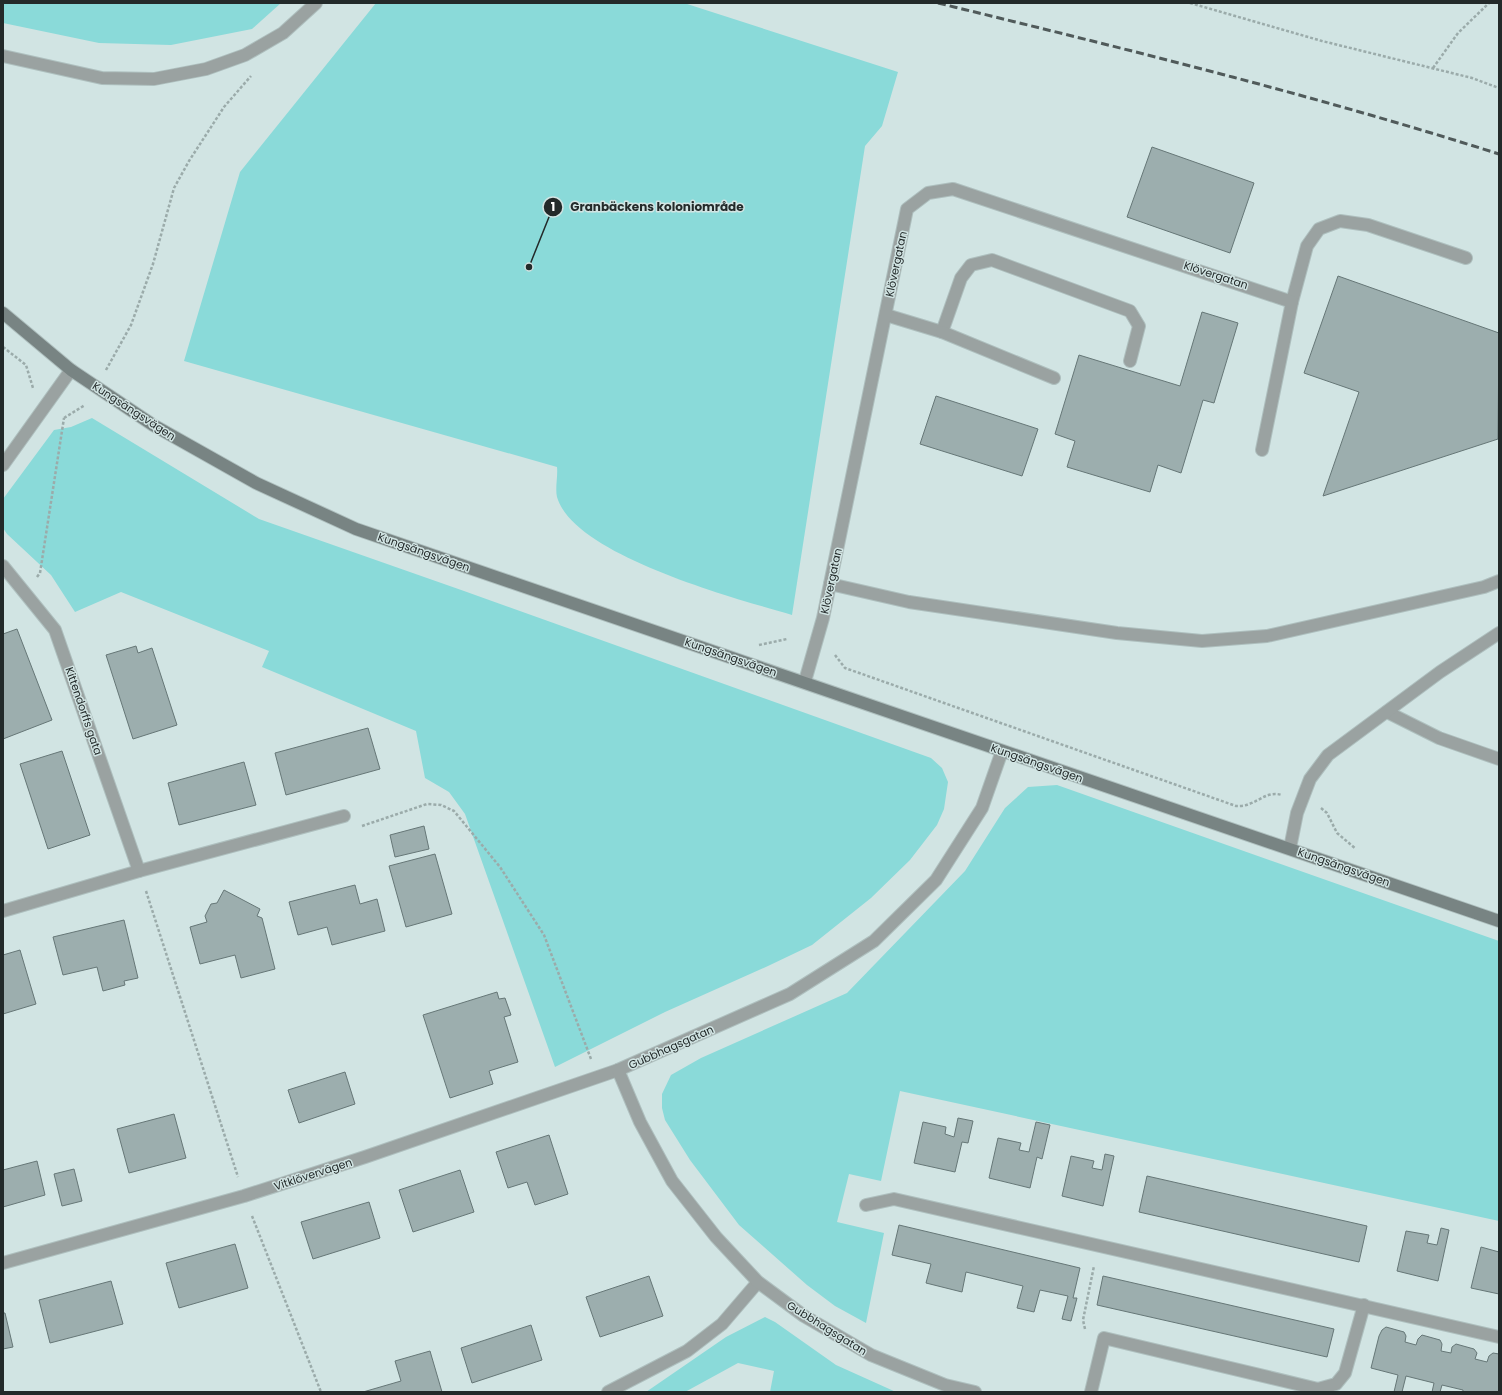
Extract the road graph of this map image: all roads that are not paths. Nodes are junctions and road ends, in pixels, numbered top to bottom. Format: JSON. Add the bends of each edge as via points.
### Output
{"nodes":[{"id":1,"x":316,"y":3,"type":"edge"},
{"id":2,"x":3,"y":56,"type":"edge"},
{"id":3,"x":1466,"y":258,"type":"dead end"},
{"id":4,"x":1292,"y":302,"type":"junction"},
{"id":5,"x":3,"y":313,"type":"edge"},
{"id":6,"x":886,"y":315,"type":"junction"},
{"id":7,"x":942,"y":332,"type":"junction"},
{"id":8,"x":1130,"y":361,"type":"dead end"},
{"id":9,"x":71,"y":370,"type":"junction"},
{"id":10,"x":1054,"y":378,"type":"dead end"},
{"id":11,"x":1262,"y":450,"type":"dead end"},
{"id":12,"x":3,"y":465,"type":"edge"},
{"id":13,"x":3,"y":566,"type":"edge"},
{"id":14,"x":1499,"y":581,"type":"edge"},
{"id":15,"x":830,"y":584,"type":"junction"},
{"id":16,"x":1499,"y":633,"type":"edge"},
{"id":17,"x":805,"y":681,"type":"junction"},
{"id":18,"x":1387,"y":712,"type":"junction"},
{"id":19,"x":1002,"y":751,"type":"junction"},
{"id":20,"x":1499,"y":759,"type":"edge"},
{"id":21,"x":344,"y":816,"type":"road end"},
{"id":22,"x":1290,"y":848,"type":"junction"},
{"id":23,"x":139,"y":871,"type":"junction"},
{"id":24,"x":3,"y":911,"type":"edge"},
{"id":25,"x":1499,"y":921,"type":"edge"},
{"id":26,"x":618,"y":1070,"type":"junction"},
{"id":27,"x":866,"y":1205,"type":"dead end"},
{"id":28,"x":3,"y":1263,"type":"edge"},
{"id":29,"x":758,"y":1282,"type":"junction"},
{"id":30,"x":1364,"y":1305,"type":"junction"},
{"id":31,"x":1499,"y":1336,"type":"edge"},
{"id":32,"x":608,"y":1392,"type":"edge"},
{"id":33,"x":975,"y":1392,"type":"edge"},
{"id":34,"x":1091,"y":1392,"type":"edge"}],
"edges":[{"from":1,"to":2,"type":"street","via":[[283,33],[245,55],[206,69],[154,79],[102,78]]},
{"from":3,"to":4,"type":"street","via":[[1368,225],[1340,221],[1318,229],[1307,246]]},
{"from":4,"to":6,"type":"street","name":"Klövergatan","via":[[953,189],[928,193],[908,209]]},
{"from":4,"to":11,"type":"street"},
{"from":5,"to":9,"type":"street","name":"Kungsängsvägen"},
{"from":6,"to":7,"type":"street"},
{"from":6,"to":15,"type":"street","name":"Klövergatan"},
{"from":7,"to":8,"type":"street","via":[[961,278],[971,265],[992,260],[1130,311],[1139,326]]},
{"from":7,"to":10,"type":"street"},
{"from":9,"to":12,"type":"street"},
{"from":9,"to":17,"type":"street","name":"Kungsängsvägen","via":[[153,425],[256,483],[356,529]]},
{"from":13,"to":23,"type":"street","name":"Kittendorffs gata","via":[[55,630]]},
{"from":14,"to":15,"type":"street","via":[[1484,587],[1267,636],[1202,641],[1117,634],[909,602]]},
{"from":15,"to":17,"type":"street","name":"Klövergatan"},
{"from":16,"to":18,"type":"street","via":[[1440,672]]},
{"from":17,"to":19,"type":"street","name":"Kungsängsvägen"},
{"from":18,"to":20,"type":"street","via":[[1439,738]]},
{"from":18,"to":22,"type":"street","via":[[1328,755],[1310,779],[1297,813]]},
{"from":19,"to":22,"type":"street","name":"Kungsängsvägen"},
{"from":19,"to":26,"type":"street","name":"Gubbhagsgatan","via":[[982,808],[940,874],[874,941],[790,994]]},
{"from":21,"to":23,"type":"street"},
{"from":22,"to":25,"type":"street","name":"Kungsängsvägen"},
{"from":23,"to":24,"type":"street"},
{"from":26,"to":28,"type":"street","name":"Vitklövervägen","via":[[365,1158],[244,1196]]},
{"from":26,"to":29,"type":"street","name":"Gubbhagsgatan","via":[[640,1122],[672,1181],[716,1237]]},
{"from":27,"to":30,"type":"street","via":[[894,1199]]},
{"from":29,"to":32,"type":"street","via":[[722,1324],[687,1351]]},
{"from":29,"to":33,"type":"street","name":"Gubbhagsgatan","via":[[804,1316],[871,1355],[945,1385]]},
{"from":30,"to":31,"type":"street"},
{"from":30,"to":34,"type":"street","via":[[1345,1373],[1336,1384],[1318,1389],[1104,1338]]}]}
